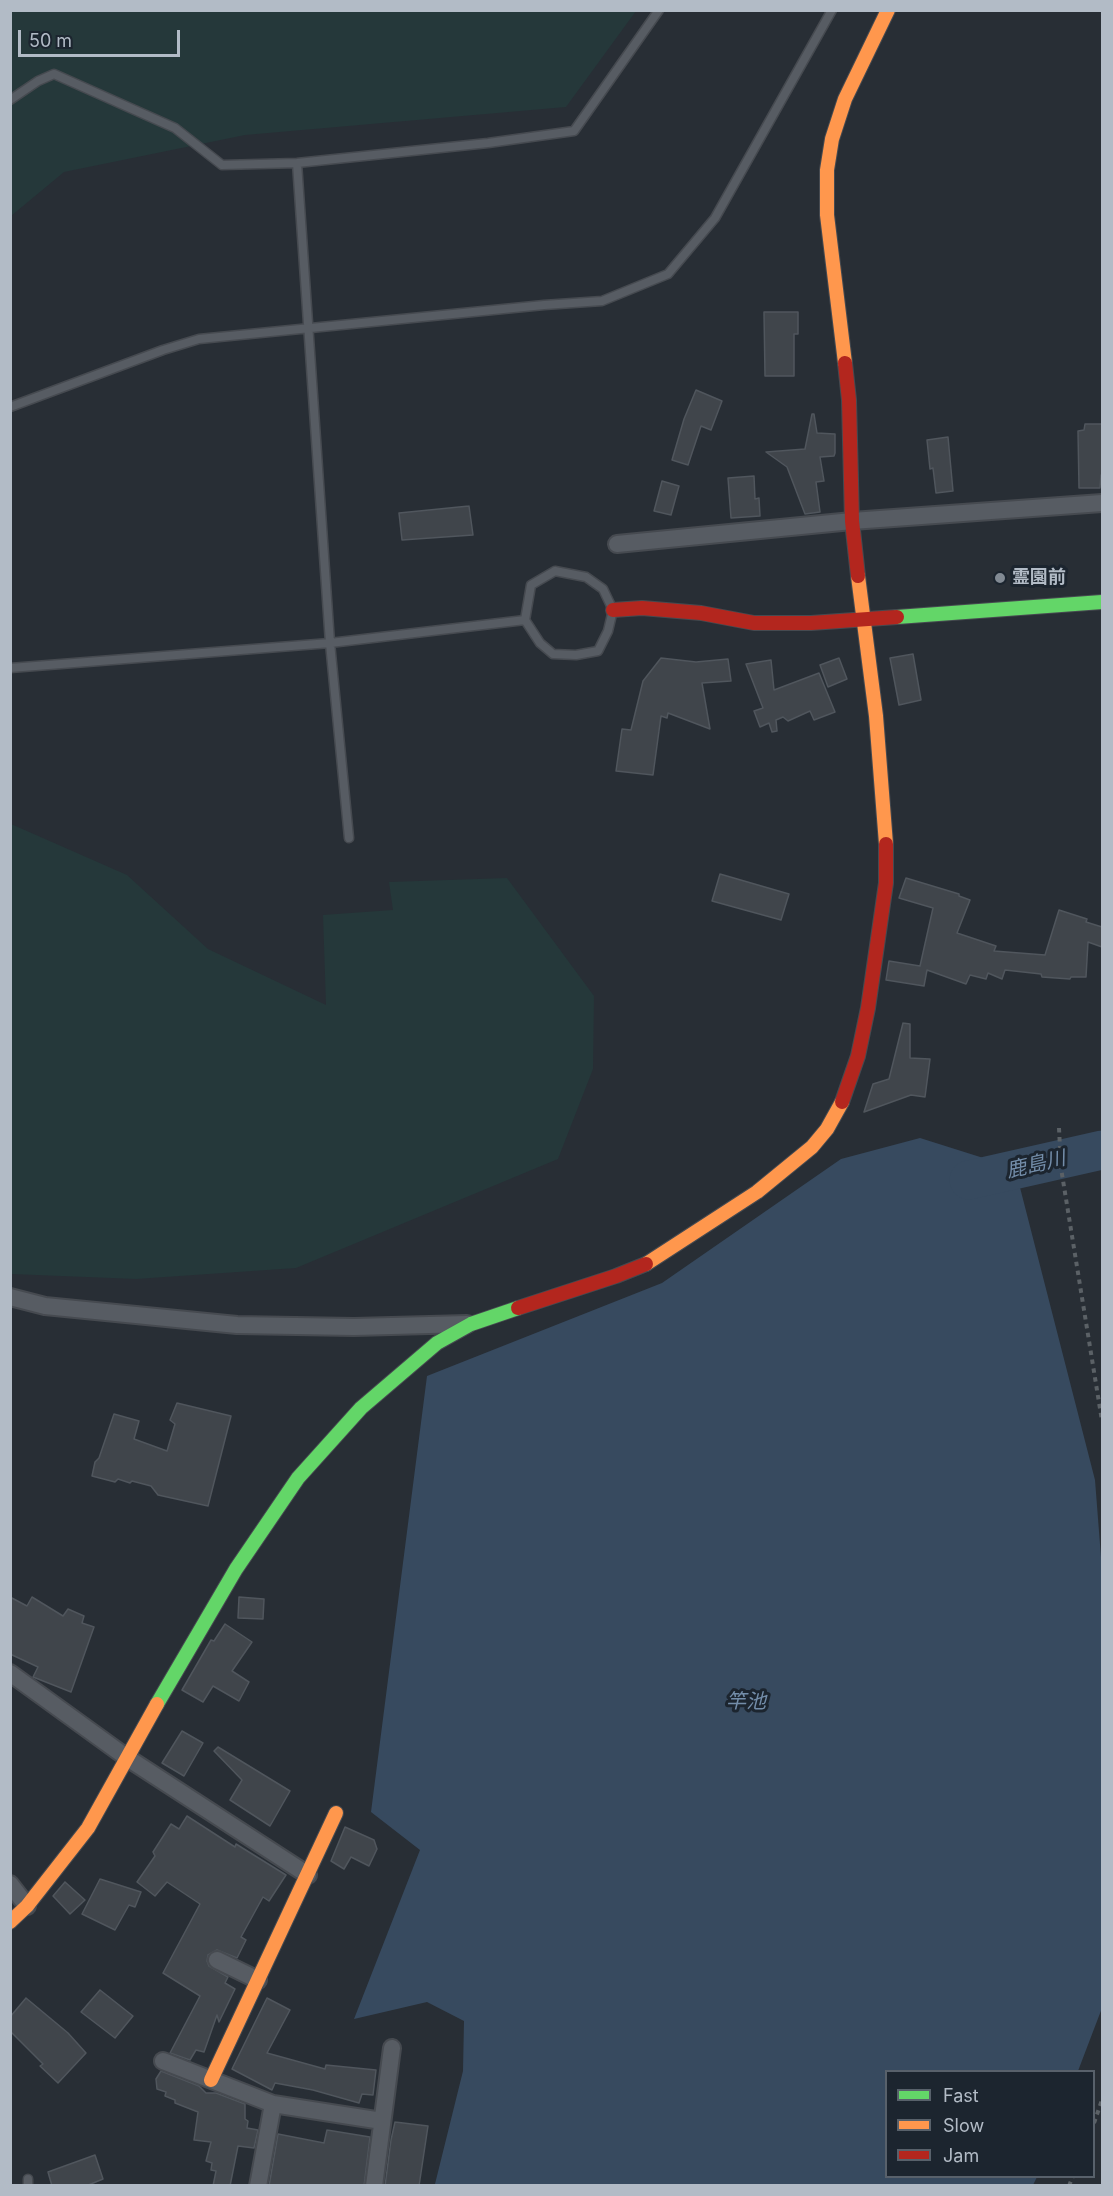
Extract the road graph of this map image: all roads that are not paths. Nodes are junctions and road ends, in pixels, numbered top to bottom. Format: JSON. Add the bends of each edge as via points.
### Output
{"nodes":[{"id":1,"x":659,"y":10,"type":"edge"},
{"id":2,"x":832,"y":10,"type":"edge"},
{"id":3,"x":888,"y":10,"type":"edge"},
{"id":4,"x":10,"y":100,"type":"edge"},
{"id":5,"x":297,"y":163,"type":"junction"},
{"id":6,"x":307,"y":330,"type":"junction"},
{"id":7,"x":10,"y":407,"type":"edge"},
{"id":8,"x":1102,"y":503,"type":"edge"},
{"id":9,"x":852,"y":521,"type":"junction"},
{"id":10,"x":617,"y":544,"type":"dead end"},
{"id":11,"x":1102,"y":602,"type":"edge"},
{"id":12,"x":613,"y":610,"type":"junction"},
{"id":13,"x":525,"y":620,"type":"junction"},
{"id":14,"x":862,"y":621,"type":"junction"},
{"id":15,"x":330,"y":643,"type":"junction"},
{"id":16,"x":10,"y":668,"type":"edge"},
{"id":17,"x":349,"y":838,"type":"dead end"},
{"id":18,"x":10,"y":1297,"type":"edge"},
{"id":19,"x":471,"y":1324,"type":"junction"},
{"id":20,"x":10,"y":1673,"type":"edge"},
{"id":21,"x":126,"y":1757,"type":"junction"},
{"id":22,"x":336,"y":1813,"type":"dead end"},
{"id":23,"x":308,"y":1875,"type":"junction"},
{"id":24,"x":10,"y":1884,"type":"edge"},
{"id":25,"x":27,"y":1906,"type":"junction"},
{"id":26,"x":10,"y":1922,"type":"edge"},
{"id":27,"x":217,"y":1960,"type":"dead end"},
{"id":28,"x":258,"y":1980,"type":"junction"},
{"id":29,"x":392,"y":2048,"type":"dead end"},
{"id":30,"x":162,"y":2061,"type":"dead end"},
{"id":31,"x":211,"y":2080,"type":"junction"},
{"id":32,"x":273,"y":2104,"type":"junction"},
{"id":33,"x":382,"y":2121,"type":"junction"},
{"id":34,"x":258,"y":2186,"type":"edge"},
{"id":35,"x":374,"y":2186,"type":"edge"}],
"edges":[{"from":1,"to":5,"type":"lane","via":[[574,131]]},
{"from":2,"to":6,"type":"lane","via":[[715,218],[668,274],[602,301]]},
{"from":3,"to":9,"type":"street","via":[[845,99],[827,171],[827,214],[849,400]]},
{"from":4,"to":5,"type":"lane","via":[[54,74],[175,128],[222,165]]},
{"from":5,"to":6,"type":"lane"},
{"from":6,"to":7,"type":"lane","via":[[199,339]]},
{"from":6,"to":15,"type":"lane"},
{"from":8,"to":9,"type":"street"},
{"from":9,"to":10,"type":"street"},
{"from":9,"to":14,"type":"street"},
{"from":11,"to":14,"type":"street"},
{"from":12,"to":13,"type":"lane","via":[[598,651],[576,655],[553,654],[540,643]]},
{"from":12,"to":13,"type":"lane","via":[[603,589],[586,576],[555,571],[531,585]]},
{"from":12,"to":14,"type":"street","via":[[701,613],[754,623]]},
{"from":13,"to":15,"type":"lane"},
{"from":14,"to":19,"type":"street","via":[[876,716],[886,828],[886,883],[858,1056],[846,1094],[827,1129],[812,1147],[757,1192],[644,1265]]},
{"from":15,"to":16,"type":"lane"},
{"from":15,"to":17,"type":"lane"},
{"from":18,"to":19,"type":"street","via":[[45,1306],[237,1325]]},
{"from":19,"to":21,"type":"street","via":[[437,1343],[360,1408],[298,1478],[236,1569]]},
{"from":20,"to":21,"type":"street"},
{"from":21,"to":23,"type":"street"},
{"from":21,"to":25,"type":"street","via":[[88,1828]]},
{"from":22,"to":23,"type":"street"},
{"from":23,"to":28,"type":"street"},
{"from":24,"to":25,"type":"street"},
{"from":25,"to":26,"type":"street"},
{"from":27,"to":28,"type":"street"},
{"from":28,"to":31,"type":"street"},
{"from":29,"to":33,"type":"street"},
{"from":30,"to":31,"type":"street"},
{"from":31,"to":32,"type":"street"},
{"from":32,"to":33,"type":"street"},
{"from":32,"to":34,"type":"street"},
{"from":33,"to":35,"type":"street"}]}
